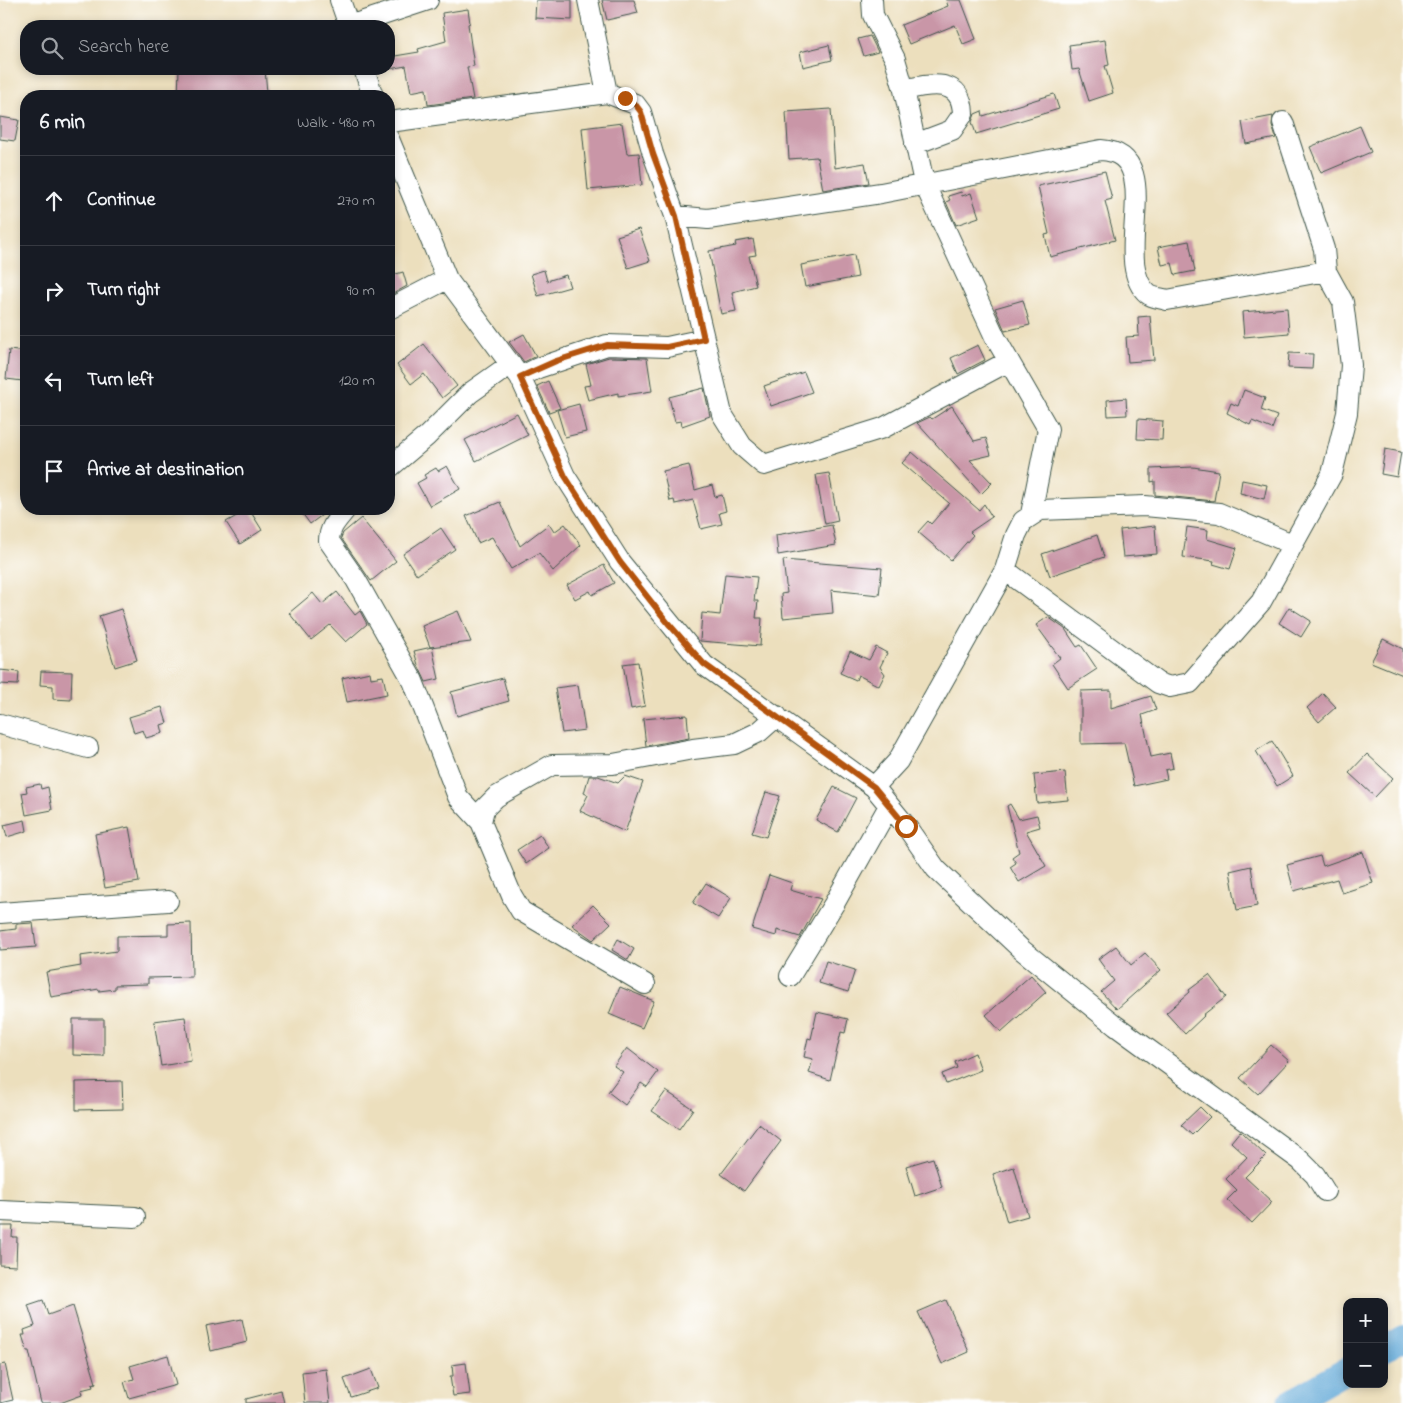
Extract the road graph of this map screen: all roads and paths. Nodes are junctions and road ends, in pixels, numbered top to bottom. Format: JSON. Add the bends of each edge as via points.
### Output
{"nodes":[{"id":1,"x":340,"y":0,"type":"edge"},
{"id":2,"x":428,"y":0,"type":"edge"},
{"id":3,"x":588,"y":0,"type":"edge"},
{"id":4,"x":872,"y":0,"type":"edge"},
{"id":5,"x":347,"y":20,"type":"edge"},
{"id":6,"x":367,"y":20,"type":"edge"},
{"id":7,"x":366,"y":75,"type":"edge"},
{"id":8,"x":371,"y":90,"type":"edge"},
{"id":9,"x":904,"y":90,"type":"junction"},
{"id":10,"x":607,"y":93,"type":"junction"},
{"id":11,"x":395,"y":121,"type":"edge"},
{"id":12,"x":1283,"y":122,"type":"dead end"},
{"id":13,"x":915,"y":144,"type":"junction"},
{"id":14,"x":395,"y":153,"type":"edge"},
{"id":15,"x":924,"y":183,"type":"junction"},
{"id":16,"x":676,"y":216,"type":"junction"},
{"id":17,"x":1326,"y":271,"type":"junction"},
{"id":18,"x":447,"y":279,"type":"junction"},
{"id":19,"x":395,"y":306,"type":"edge"},
{"id":20,"x":704,"y":339,"type":"junction"},
{"id":21,"x":1009,"y":361,"type":"junction"},
{"id":22,"x":516,"y":370,"type":"junction"},
{"id":23,"x":395,"y":463,"type":"edge"},
{"id":24,"x":1031,"y":514,"type":"junction"},
{"id":25,"x":341,"y":515,"type":"edge"},
{"id":26,"x":1292,"y":544,"type":"junction"},
{"id":27,"x":1006,"y":570,"type":"junction"},
{"id":28,"x":777,"y":716,"type":"junction"},
{"id":29,"x":0,"y":724,"type":"edge"},
{"id":30,"x":88,"y":748,"type":"dead end"},
{"id":31,"x":874,"y":787,"type":"junction"},
{"id":32,"x":889,"y":806,"type":"junction"},
{"id":33,"x":481,"y":822,"type":"junction"},
{"id":34,"x":168,"y":901,"type":"dead end"},
{"id":35,"x":0,"y":913,"type":"edge"},
{"id":36,"x":790,"y":976,"type":"dead end"},
{"id":37,"x":645,"y":984,"type":"dead end"},
{"id":38,"x":1325,"y":1191,"type":"dead end"},
{"id":39,"x":0,"y":1211,"type":"edge"},
{"id":40,"x":135,"y":1217,"type":"dead end"}],
"edges":[{"from":1,"to":5,"type":"street"},
{"from":2,"to":6,"type":"street"},
{"from":3,"to":10,"type":"street"},
{"from":4,"to":9,"type":"street","via":[[873,15],[894,59]]},
{"from":7,"to":8,"type":"street"},
{"from":9,"to":13,"type":"street"},
{"from":9,"to":13,"type":"street","via":[[941,85],[954,91],[962,100],[963,114],[952,130]]},
{"from":10,"to":11,"type":"street"},
{"from":10,"to":16,"type":"street","via":[[630,101],[641,112]]},
{"from":12,"to":17,"type":"street","via":[[1324,249]]},
{"from":13,"to":15,"type":"street"},
{"from":14,"to":18,"type":"street"},
{"from":15,"to":16,"type":"street","via":[[881,193],[708,219]]},
{"from":15,"to":17,"type":"street","via":[[1102,150],[1112,151],[1130,166],[1136,182],[1132,247],[1138,280],[1150,295],[1167,300]]},
{"from":15,"to":21,"type":"street"},
{"from":16,"to":20,"type":"street"},
{"from":17,"to":26,"type":"street","via":[[1343,302],[1348,331],[1351,365],[1347,412],[1332,474]]},
{"from":18,"to":19,"type":"street"},
{"from":18,"to":22,"type":"street"},
{"from":20,"to":21,"type":"street","via":[[722,414],[742,446],[764,465],[884,428]]},
{"from":20,"to":22,"type":"street","via":[[667,347],[607,345],[544,366]]},
{"from":21,"to":24,"type":"street","via":[[1048,429]]},
{"from":22,"to":23,"type":"street","via":[[470,393]]},
{"from":22,"to":28,"type":"street","via":[[565,476],[620,562],[704,664]]},
{"from":24,"to":26,"type":"street","via":[[1040,510],[1145,506],[1219,513]]},
{"from":24,"to":27,"type":"street","via":[[1023,520],[1016,535]]},
{"from":25,"to":33,"type":"street","via":[[329,533],[328,541],[356,580],[413,681],[458,797]]},
{"from":26,"to":27,"type":"street","via":[[1261,602],[1190,683],[1170,688],[1158,684]]},
{"from":27,"to":31,"type":"street","via":[[898,761]]},
{"from":28,"to":31,"type":"street"},
{"from":28,"to":33,"type":"street","via":[[759,732],[734,744],[613,764],[552,765],[496,798],[484,809]]},
{"from":29,"to":30,"type":"street"},
{"from":31,"to":32,"type":"street"},
{"from":32,"to":36,"type":"street"},
{"from":32,"to":38,"type":"street","via":[[936,869],[1022,950],[1116,1026],[1300,1160]]},
{"from":33,"to":37,"type":"street","via":[[521,911]]},
{"from":34,"to":35,"type":"street"},
{"from":39,"to":40,"type":"street"}]}
